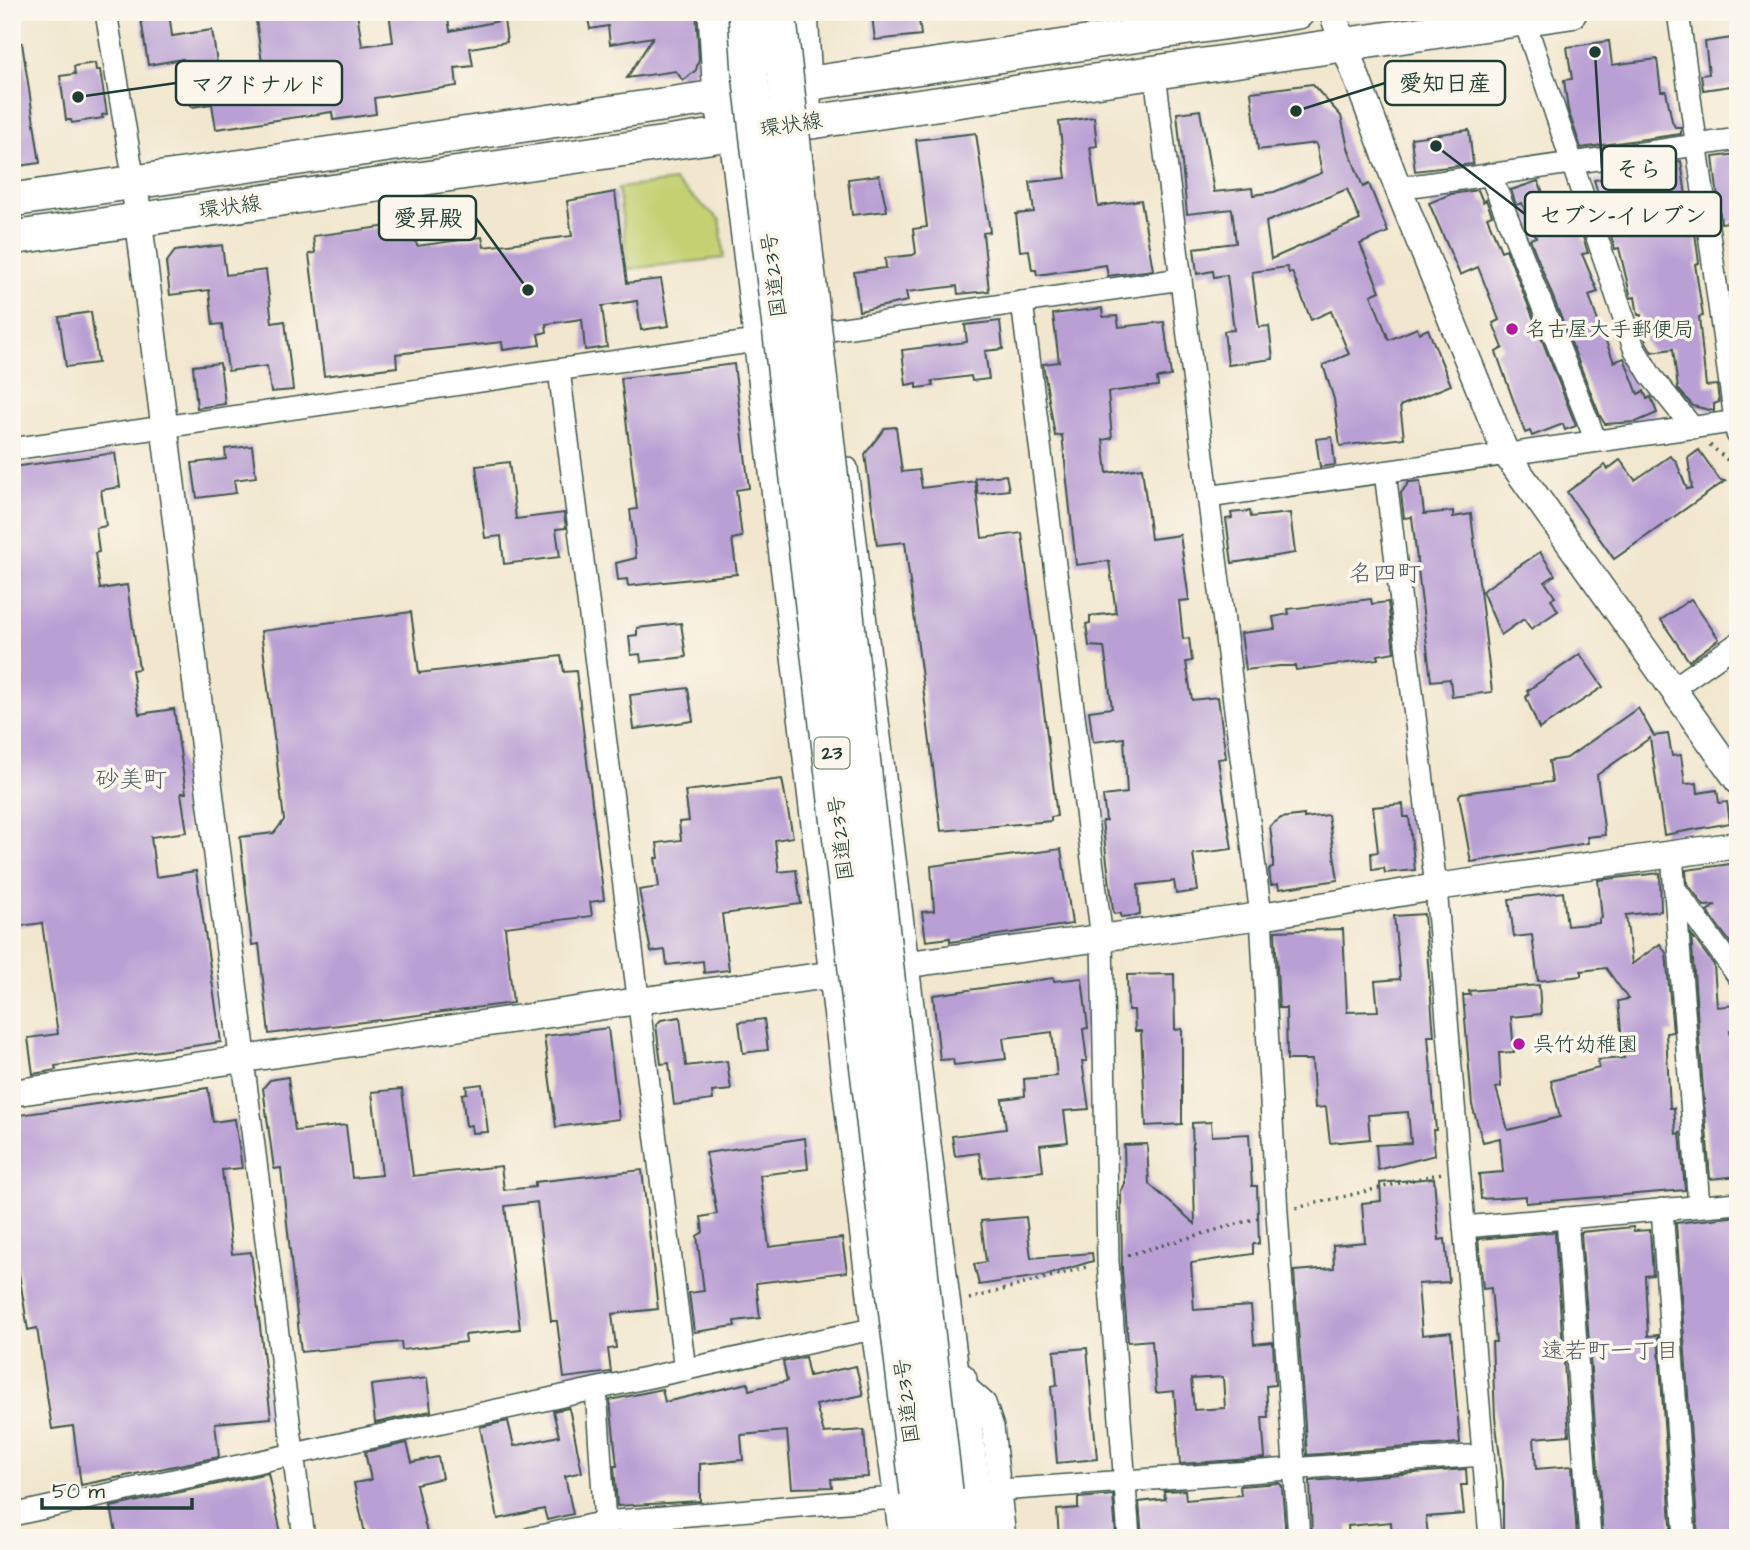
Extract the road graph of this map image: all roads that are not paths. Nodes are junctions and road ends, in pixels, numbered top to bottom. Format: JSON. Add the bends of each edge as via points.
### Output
{"nodes":[{"id":1,"x":106,"y":12,"type":"edge"},
{"id":2,"x":716,"y":12,"type":"edge"},
{"id":3,"x":746,"y":12,"type":"edge"},
{"id":4,"x":778,"y":12,"type":"edge"},
{"id":5,"x":800,"y":12,"type":"edge"},
{"id":6,"x":1298,"y":12,"type":"edge"},
{"id":7,"x":1332,"y":12,"type":"edge"},
{"id":8,"x":1570,"y":12,"type":"edge"},
{"id":9,"x":1678,"y":12,"type":"edge"},
{"id":10,"x":1524,"y":19,"type":"junction"},
{"id":11,"x":1344,"y":45,"type":"junction"},
{"id":12,"x":1155,"y":74,"type":"junction"},
{"id":13,"x":804,"y":82,"type":"junction"},
{"id":14,"x":720,"y":98,"type":"junction"},
{"id":15,"x":802,"y":123,"type":"junction"},
{"id":16,"x":730,"y":136,"type":"junction"},
{"id":17,"x":1738,"y":139,"type":"edge"},
{"id":18,"x":1697,"y":145,"type":"junction"},
{"id":19,"x":1572,"y":163,"type":"junction"},
{"id":20,"x":1490,"y":174,"type":"junction"},
{"id":21,"x":134,"y":182,"type":"junction"},
{"id":22,"x":1398,"y":188,"type":"junction"},
{"id":23,"x":12,"y":200,"type":"edge"},
{"id":24,"x":140,"y":220,"type":"junction"},
{"id":25,"x":12,"y":239,"type":"edge"},
{"id":26,"x":1181,"y":279,"type":"junction"},
{"id":27,"x":1022,"y":303,"type":"junction"},
{"id":28,"x":830,"y":330,"type":"junction"},
{"id":29,"x":756,"y":341,"type":"junction"},
{"id":30,"x":559,"y":370,"type":"junction"},
{"id":31,"x":1737,"y":426,"type":"edge"},
{"id":32,"x":163,"y":427,"type":"junction"},
{"id":33,"x":1693,"y":428,"type":"junction"},
{"id":34,"x":1595,"y":441,"type":"junction"},
{"id":35,"x":12,"y":449,"type":"edge"},
{"id":36,"x":1506,"y":454,"type":"junction"},
{"id":37,"x":1385,"y":472,"type":"junction"},
{"id":38,"x":1208,"y":497,"type":"junction"},
{"id":39,"x":1738,"y":643,"type":"edge"},
{"id":40,"x":1672,"y":689,"type":"junction"},
{"id":41,"x":1738,"y":781,"type":"edge"},
{"id":42,"x":1738,"y":845,"type":"edge"},
{"id":43,"x":1672,"y":854,"type":"junction"},
{"id":44,"x":1436,"y":887,"type":"junction"},
{"id":45,"x":1675,"y":888,"type":"junction"},
{"id":46,"x":1261,"y":916,"type":"junction"},
{"id":47,"x":1102,"y":939,"type":"junction"},
{"id":48,"x":908,"y":966,"type":"junction"},
{"id":49,"x":832,"y":974,"type":"junction"},
{"id":50,"x":1738,"y":976,"type":"edge"},
{"id":51,"x":638,"y":1001,"type":"junction"},
{"id":52,"x":243,"y":1060,"type":"junction"},
{"id":53,"x":12,"y":1093,"type":"edge"},
{"id":54,"x":1738,"y":1203,"type":"edge"},
{"id":55,"x":1699,"y":1206,"type":"junction"},
{"id":56,"x":1662,"y":1209,"type":"junction"},
{"id":57,"x":1567,"y":1218,"type":"junction"},
{"id":58,"x":1464,"y":1227,"type":"junction"},
{"id":59,"x":872,"y":1329,"type":"junction"},
{"id":60,"x":685,"y":1370,"type":"junction"},
{"id":61,"x":959,"y":1380,"type":"junction"},
{"id":62,"x":596,"y":1389,"type":"junction"},
{"id":63,"x":292,"y":1453,"type":"junction"},
{"id":64,"x":1483,"y":1455,"type":"junction"},
{"id":65,"x":1294,"y":1469,"type":"junction"},
{"id":66,"x":1125,"y":1481,"type":"junction"},
{"id":67,"x":1000,"y":1490,"type":"junction"},
{"id":68,"x":894,"y":1498,"type":"junction"},
{"id":69,"x":12,"y":1515,"type":"edge"},
{"id":70,"x":606,"y":1530,"type":"edge"},
{"id":71,"x":304,"y":1538,"type":"edge"},
{"id":72,"x":531,"y":1538,"type":"edge"},
{"id":73,"x":900,"y":1538,"type":"edge"},
{"id":74,"x":923,"y":1538,"type":"edge"},
{"id":75,"x":951,"y":1538,"type":"edge"},
{"id":76,"x":978,"y":1538,"type":"edge"},
{"id":77,"x":1004,"y":1538,"type":"edge"},
{"id":78,"x":1129,"y":1538,"type":"edge"},
{"id":79,"x":1299,"y":1538,"type":"edge"},
{"id":80,"x":1490,"y":1538,"type":"edge"},
{"id":81,"x":1590,"y":1538,"type":"edge"},
{"id":82,"x":1685,"y":1538,"type":"edge"}],
"edges":[{"from":1,"to":21,"type":"street"},
{"from":2,"to":14,"type":"highway"},
{"from":3,"to":74,"type":"highway","name":"国道23号","number":"23","bridge":true,"via":[[751,86]]},
{"from":4,"to":75,"type":"highway","name":"国道23号","number":"23","bridge":true},
{"from":5,"to":13,"type":"highway"},
{"from":6,"to":13,"type":"main road","name":"環状線"},
{"from":7,"to":11,"type":"street"},
{"from":8,"to":10,"type":"main road","name":"環状線"},
{"from":9,"to":18,"type":"street"},
{"from":10,"to":11,"type":"main road","name":"環状線"},
{"from":10,"to":19,"type":"street"},
{"from":11,"to":12,"type":"main road","name":"環状線"},
{"from":11,"to":22,"type":"street"},
{"from":12,"to":15,"type":"main road","name":"環状線"},
{"from":12,"to":26,"type":"street"},
{"from":13,"to":14,"type":"main road","name":"環状線"},
{"from":13,"to":15,"type":"highway"},
{"from":14,"to":16,"type":"highway"},
{"from":14,"to":21,"type":"main road","name":"環状線"},
{"from":15,"to":16,"type":"main road","name":"環状線"},
{"from":15,"to":28,"type":"street"},
{"from":16,"to":24,"type":"main road","name":"環状線"},
{"from":16,"to":29,"type":"street"},
{"from":17,"to":18,"type":"street"},
{"from":18,"to":19,"type":"street"},
{"from":18,"to":31,"type":"street"},
{"from":19,"to":20,"type":"street"},
{"from":19,"to":33,"type":"street","via":[[1634,348]]},
{"from":20,"to":22,"type":"street"},
{"from":20,"to":34,"type":"street"},
{"from":21,"to":23,"type":"main road","name":"環状線"},
{"from":21,"to":24,"type":"street"},
{"from":22,"to":36,"type":"street"},
{"from":24,"to":25,"type":"main road","name":"環状線"},
{"from":24,"to":32,"type":"street"},
{"from":26,"to":27,"type":"street"},
{"from":26,"to":38,"type":"street"},
{"from":27,"to":28,"type":"street"},
{"from":27,"to":47,"type":"street"},
{"from":28,"to":48,"type":"street"},
{"from":29,"to":30,"type":"street"},
{"from":29,"to":49,"type":"street"},
{"from":30,"to":32,"type":"street"},
{"from":30,"to":51,"type":"street"},
{"from":31,"to":33,"type":"street"},
{"from":32,"to":35,"type":"street"},
{"from":32,"to":52,"type":"street"},
{"from":33,"to":34,"type":"street"},
{"from":34,"to":36,"type":"street"},
{"from":36,"to":37,"type":"street"},
{"from":36,"to":40,"type":"street"},
{"from":37,"to":38,"type":"street"},
{"from":37,"to":44,"type":"street"},
{"from":38,"to":46,"type":"street"},
{"from":39,"to":40,"type":"street"},
{"from":40,"to":41,"type":"street"},
{"from":42,"to":43,"type":"street"},
{"from":43,"to":44,"type":"street"},
{"from":43,"to":45,"type":"street"},
{"from":44,"to":46,"type":"street"},
{"from":44,"to":58,"type":"street"},
{"from":45,"to":50,"type":"street"},
{"from":45,"to":55,"type":"street"},
{"from":46,"to":47,"type":"street"},
{"from":46,"to":65,"type":"street"},
{"from":47,"to":48,"type":"street"},
{"from":47,"to":66,"type":"street","via":[[1108,1261]]},
{"from":48,"to":49,"type":"street"},
{"from":48,"to":61,"type":"street"},
{"from":49,"to":51,"type":"street"},
{"from":49,"to":59,"type":"street"},
{"from":51,"to":52,"type":"street"},
{"from":51,"to":60,"type":"street"},
{"from":52,"to":53,"type":"street"},
{"from":52,"to":63,"type":"street"},
{"from":54,"to":55,"type":"street"},
{"from":55,"to":56,"type":"street"},
{"from":56,"to":57,"type":"street"},
{"from":56,"to":82,"type":"street"},
{"from":57,"to":58,"type":"street"},
{"from":57,"to":81,"type":"street"},
{"from":58,"to":64,"type":"street"},
{"from":59,"to":60,"type":"street"},
{"from":59,"to":68,"type":"street"},
{"from":60,"to":62,"type":"street"},
{"from":61,"to":67,"type":"street","via":[[985,1403],[993,1427]]},
{"from":61,"to":76,"type":"highway"},
{"from":62,"to":63,"type":"street"},
{"from":62,"to":70,"type":"street"},
{"from":63,"to":69,"type":"street"},
{"from":63,"to":71,"type":"street"},
{"from":64,"to":65,"type":"street"},
{"from":64,"to":80,"type":"street"},
{"from":65,"to":66,"type":"street"},
{"from":65,"to":79,"type":"street"},
{"from":66,"to":67,"type":"street"},
{"from":66,"to":78,"type":"street"},
{"from":67,"to":77,"type":"street"},
{"from":68,"to":70,"type":"street"},
{"from":68,"to":73,"type":"street"},
{"from":70,"to":72,"type":"street"}]}
